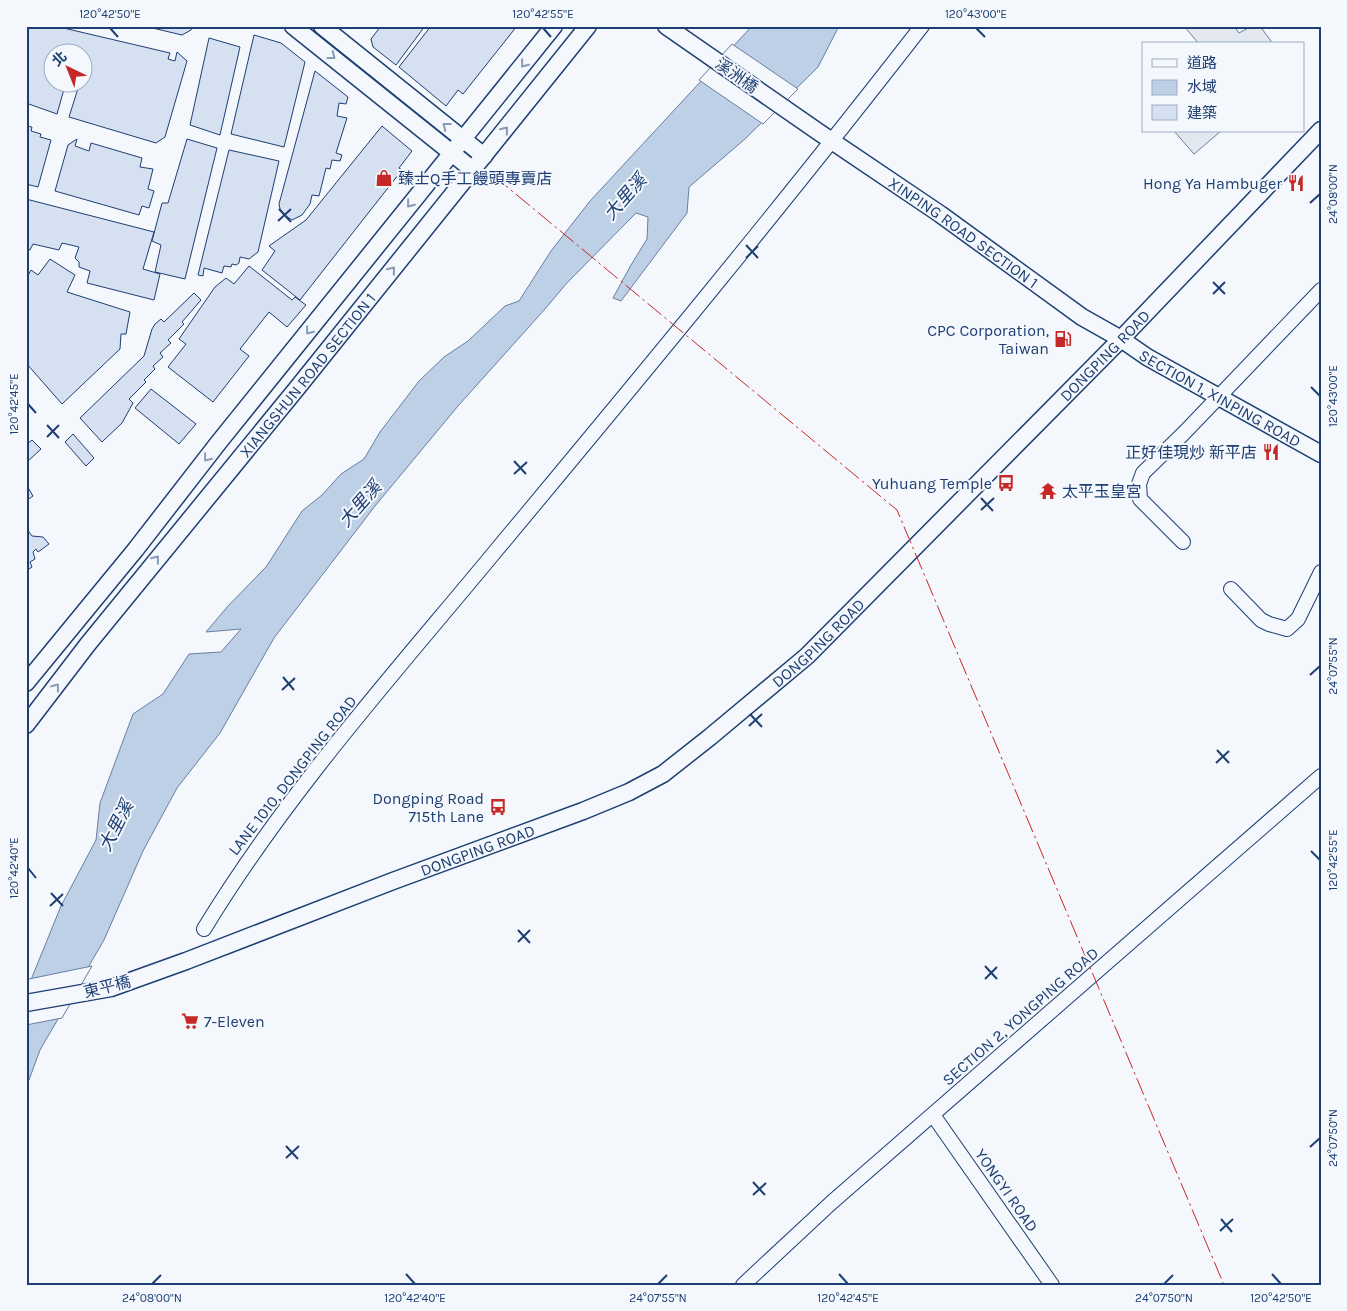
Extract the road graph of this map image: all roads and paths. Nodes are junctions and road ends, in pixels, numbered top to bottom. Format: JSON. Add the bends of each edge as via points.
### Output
{"nodes":[{"id":1,"x":293,"y":26,"type":"edge"},
{"id":2,"x":322,"y":26,"type":"edge"},
{"id":3,"x":554,"y":26,"type":"edge"},
{"id":4,"x":588,"y":26,"type":"edge"},
{"id":5,"x":666,"y":26,"type":"edge"},
{"id":6,"x":922,"y":26,"type":"edge"},
{"id":7,"x":808,"y":124,"type":"joint"},
{"id":8,"x":1321,"y":130,"type":"edge"},
{"id":9,"x":464,"y":139,"type":"junction"},
{"id":10,"x":832,"y":141,"type":"junction"},
{"id":11,"x":452,"y":153,"type":"junction"},
{"id":12,"x":484,"y":156,"type":"junction"},
{"id":13,"x":472,"y":170,"type":"junction"},
{"id":14,"x":1321,"y":290,"type":"edge"},
{"id":15,"x":1121,"y":339,"type":"junction"},
{"id":16,"x":1218,"y":397,"type":"junction"},
{"id":17,"x":1321,"y":454,"type":"edge"},
{"id":18,"x":1183,"y":542,"type":"dead end"},
{"id":19,"x":1321,"y":572,"type":"edge"},
{"id":20,"x":1231,"y":589,"type":"dead end"},
{"id":21,"x":26,"y":684,"type":"edge"},
{"id":22,"x":26,"y":726,"type":"edge"},
{"id":23,"x":1321,"y":776,"type":"edge"},
{"id":24,"x":204,"y":929,"type":"dead end"},
{"id":25,"x":186,"y":961,"type":"joint"},
{"id":26,"x":26,"y":1003,"type":"edge"},
{"id":27,"x":933,"y":1115,"type":"junction"},
{"id":28,"x":743,"y":1285,"type":"edge"},
{"id":29,"x":1052,"y":1285,"type":"edge"}],
"edges":[{"from":1,"to":11,"type":"street","one_way":true},
{"from":9,"to":2,"type":"street","one_way":true},
{"from":3,"to":9,"type":"street","name":"XIANGSHUN ROAD SECTION 1","one_way":true},
{"from":12,"to":4,"type":"street","name":"XIANGSHUN ROAD SECTION 1","one_way":true},
{"from":5,"to":7,"type":"street","name":"溪洲橋"},
{"from":6,"to":10,"type":"street","name":"LANE 1010, DONGPING ROAD"},
{"from":7,"to":10,"type":"street","name":"XINPING ROAD SECTION 1"},
{"from":8,"to":15,"type":"street","name":"DONGPING ROAD"},
{"from":9,"to":11,"type":"street","name":"XIANGSHUN ROAD SECTION 1"},
{"from":9,"to":12,"type":"street"},
{"from":10,"to":15,"type":"street","name":"XINPING ROAD SECTION 1","via":[[1082,317]]},
{"from":10,"to":24,"type":"street","name":"LANE 1010, DONGPING ROAD","via":[[338,741],[276,821]]},
{"from":11,"to":13,"type":"street"},
{"from":11,"to":21,"type":"street","name":"XIANGSHUN ROAD SECTION 1","one_way":true},
{"from":12,"to":13,"type":"street","name":"XIANGSHUN ROAD SECTION 1"},
{"from":22,"to":13,"type":"street","name":"XIANGSHUN ROAD SECTION 1","one_way":true,"via":[[117,608]]},
{"from":14,"to":16,"type":"street"},
{"from":15,"to":16,"type":"street","name":"SECTION 1, XINPING ROAD"},
{"from":15,"to":25,"type":"street","name":"DONGPING ROAD","via":[[807,656],[662,774],[583,811]]},
{"from":16,"to":17,"type":"street","name":"SECTION 1, XINPING ROAD"},
{"from":16,"to":18,"type":"street","via":[[1143,473],[1139,484],[1140,499]]},
{"from":19,"to":20,"type":"street","via":[[1298,619],[1287,629],[1261,620]]},
{"from":23,"to":27,"type":"street","name":"SECTION 2, YONGPING ROAD"},
{"from":25,"to":26,"type":"street","name":"東平橋","via":[[111,988]]},
{"from":27,"to":28,"type":"street","name":"SECTION 2, YONGPING ROAD"},
{"from":27,"to":29,"type":"street","name":"YONGYI ROAD"}]}
